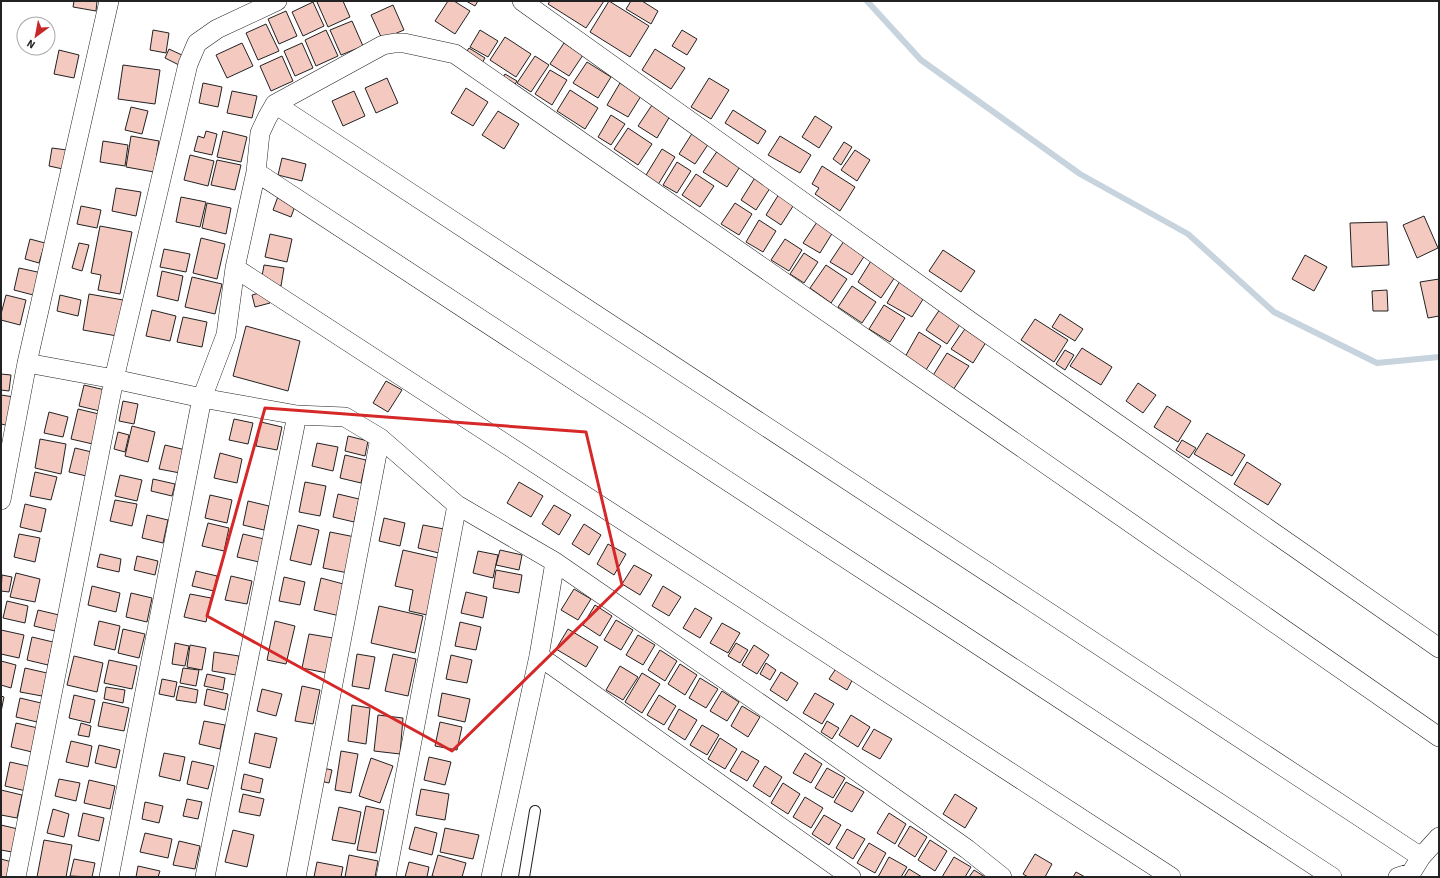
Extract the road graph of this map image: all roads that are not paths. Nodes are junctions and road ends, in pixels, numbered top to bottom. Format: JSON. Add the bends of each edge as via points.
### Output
{"nodes":[{"id":1,"x":109,"y":1,"type":"edge"},
{"id":2,"x":276,"y":1,"type":"edge"},
{"id":3,"x":522,"y":1,"type":"edge"},
{"id":4,"x":275,"y":104,"type":"junction"},
{"id":5,"x":256,"y":172,"type":"junction"},
{"id":6,"x":235,"y":268,"type":"junction"},
{"id":7,"x":27,"y":362,"type":"junction"},
{"id":8,"x":114,"y":379,"type":"junction"},
{"id":9,"x":202,"y":398,"type":"junction"},
{"id":10,"x":297,"y":415,"type":"junction"},
{"id":11,"x":380,"y":438,"type":"junction"},
{"id":12,"x":1,"y":500,"type":"edge"},
{"id":13,"x":457,"y":505,"type":"junction"},
{"id":14,"x":555,"y":562,"type":"junction"},
{"id":15,"x":1439,"y":648,"type":"edge"},
{"id":16,"x":539,"y":656,"type":"junction"},
{"id":17,"x":1439,"y":737,"type":"edge"},
{"id":18,"x":535,"y":811,"type":"dead end"},
{"id":19,"x":1439,"y":836,"type":"edge"},
{"id":20,"x":1420,"y":858,"type":"junction"},
{"id":21,"x":16,"y":877,"type":"edge"},
{"id":22,"x":109,"y":877,"type":"edge"},
{"id":23,"x":205,"y":877,"type":"edge"},
{"id":24,"x":296,"y":877,"type":"edge"},
{"id":25,"x":386,"y":877,"type":"edge"},
{"id":26,"x":492,"y":877,"type":"edge"},
{"id":27,"x":524,"y":877,"type":"edge"},
{"id":28,"x":851,"y":877,"type":"edge"},
{"id":29,"x":1002,"y":877,"type":"edge"},
{"id":30,"x":1171,"y":877,"type":"edge"},
{"id":31,"x":1332,"y":877,"type":"edge"},
{"id":32,"x":1398,"y":877,"type":"edge"}],
"edges":[{"from":1,"to":7,"type":"street"},
{"from":2,"to":8,"type":"street","via":[[217,29],[197,43],[188,64]]},
{"from":3,"to":15,"type":"street","via":[[974,324]]},
{"from":4,"to":5,"type":"street","via":[[260,133]]},
{"from":4,"to":17,"type":"street","via":[[383,46],[404,43],[455,54]]},
{"from":4,"to":20,"type":"street"},
{"from":5,"to":6,"type":"street"},
{"from":5,"to":31,"type":"street"},
{"from":6,"to":9,"type":"street","via":[[226,335]]},
{"from":6,"to":30,"type":"street"},
{"from":7,"to":8,"type":"street"},
{"from":7,"to":12,"type":"street"},
{"from":8,"to":9,"type":"street"},
{"from":8,"to":21,"type":"street"},
{"from":9,"to":10,"type":"street"},
{"from":9,"to":22,"type":"street"},
{"from":10,"to":11,"type":"street","via":[[345,417]]},
{"from":10,"to":23,"type":"street"},
{"from":11,"to":13,"type":"street"},
{"from":11,"to":24,"type":"street"},
{"from":13,"to":14,"type":"street"},
{"from":13,"to":25,"type":"street"},
{"from":14,"to":16,"type":"street"},
{"from":14,"to":29,"type":"street","via":[[804,734],[967,849]]},
{"from":16,"to":26,"type":"street"},
{"from":16,"to":28,"type":"street"},
{"from":18,"to":27,"type":"lane"},
{"from":19,"to":20,"type":"street"},
{"from":20,"to":32,"type":"street","via":[[1411,873]]}]}
